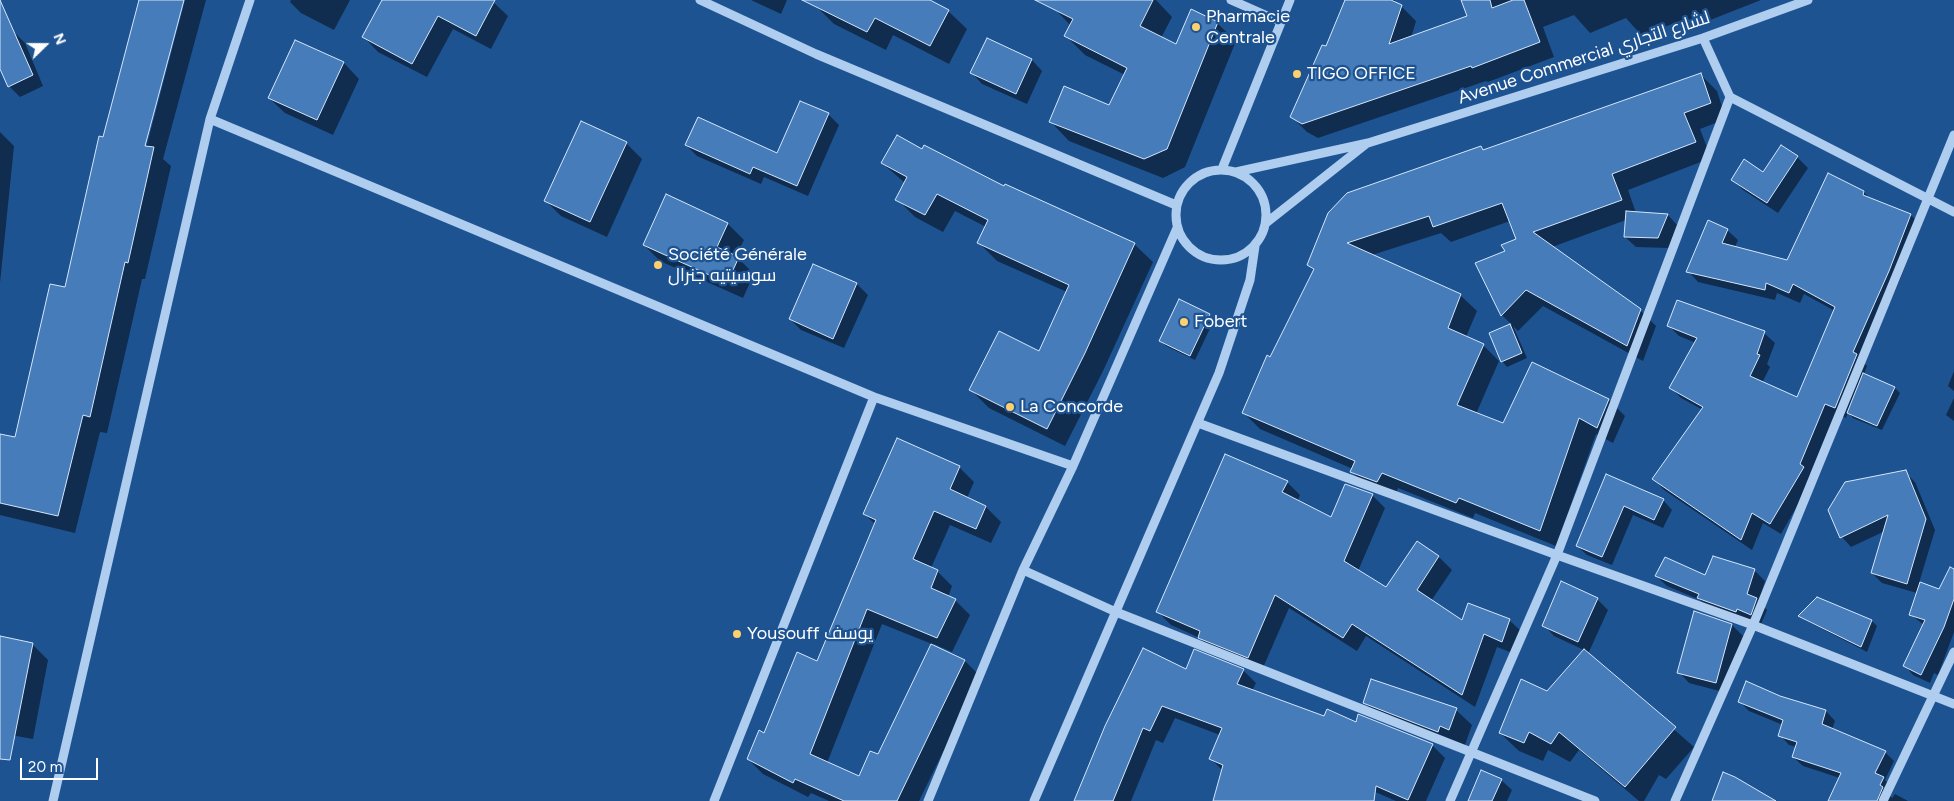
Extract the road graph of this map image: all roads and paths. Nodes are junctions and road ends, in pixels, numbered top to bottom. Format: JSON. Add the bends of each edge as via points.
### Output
{"nodes":[{"id":1,"x":250,"y":0,"type":"edge"},
{"id":2,"x":700,"y":0,"type":"edge"},
{"id":3,"x":1231,"y":0,"type":"edge"},
{"id":4,"x":1290,"y":0,"type":"edge"},
{"id":5,"x":1808,"y":0,"type":"edge"},
{"id":6,"x":1281,"y":22,"type":"junction"},
{"id":7,"x":1703,"y":38,"type":"junction"},
{"id":8,"x":1730,"y":97,"type":"junction"},
{"id":9,"x":210,"y":119,"type":"junction"},
{"id":10,"x":1954,"y":135,"type":"edge"},
{"id":11,"x":1368,"y":143,"type":"junction"},
{"id":12,"x":1222,"y":169,"type":"junction"},
{"id":13,"x":1236,"y":172,"type":"junction"},
{"id":14,"x":1927,"y":200,"type":"junction"},
{"id":15,"x":1176,"y":206,"type":"junction"},
{"id":16,"x":1954,"y":212,"type":"edge"},
{"id":17,"x":1266,"y":223,"type":"junction"},
{"id":18,"x":1177,"y":228,"type":"junction"},
{"id":19,"x":1255,"y":246,"type":"junction"},
{"id":20,"x":874,"y":397,"type":"junction"},
{"id":21,"x":1198,"y":423,"type":"junction"},
{"id":22,"x":1073,"y":466,"type":"junction"},
{"id":23,"x":1556,"y":556,"type":"junction"},
{"id":24,"x":1023,"y":570,"type":"junction"},
{"id":25,"x":1116,"y":612,"type":"junction"},
{"id":26,"x":1753,"y":625,"type":"junction"},
{"id":27,"x":1954,"y":652,"type":"edge"},
{"id":28,"x":1934,"y":696,"type":"junction"},
{"id":29,"x":1954,"y":704,"type":"edge"},
{"id":30,"x":1470,"y":750,"type":"junction"},
{"id":31,"x":53,"y":801,"type":"edge"},
{"id":32,"x":714,"y":801,"type":"edge"},
{"id":33,"x":928,"y":801,"type":"edge"},
{"id":34,"x":1034,"y":801,"type":"edge"},
{"id":35,"x":1450,"y":801,"type":"edge"},
{"id":36,"x":1595,"y":801,"type":"edge"},
{"id":37,"x":1675,"y":801,"type":"edge"},
{"id":38,"x":1883,"y":801,"type":"edge"}],
"edges":[{"from":1,"to":9,"type":"street"},
{"from":2,"to":15,"type":"street","via":[[816,54]]},
{"from":3,"to":6,"type":"street"},
{"from":4,"to":6,"type":"street"},
{"from":5,"to":7,"type":"street","name":"Avenue Commercial لشارع التجاري"},
{"from":6,"to":12,"type":"street"},
{"from":7,"to":8,"type":"street"},
{"from":7,"to":11,"type":"street","name":"Avenue Commercial لشارع التجاري"},
{"from":8,"to":14,"type":"street"},
{"from":8,"to":23,"type":"street"},
{"from":9,"to":20,"type":"street"},
{"from":9,"to":31,"type":"street"},
{"from":10,"to":14,"type":"street"},
{"from":11,"to":13,"type":"street","name":"Avenue Commercial لشارع التجاري"},
{"from":11,"to":17,"type":"street"},
{"from":12,"to":13,"type":"street"},
{"from":12,"to":15,"type":"street","via":[[1206,171],[1192,178]]},
{"from":13,"to":17,"type":"street","via":[[1260,192]]},
{"from":14,"to":16,"type":"street"},
{"from":14,"to":26,"type":"street"},
{"from":15,"to":18,"type":"street"},
{"from":17,"to":19,"type":"street"},
{"from":18,"to":19,"type":"street","via":[[1186,245],[1202,256],[1220,261],[1239,257]]},
{"from":18,"to":22,"type":"street"},
{"from":19,"to":21,"type":"street","via":[[1250,280],[1238,321]]},
{"from":20,"to":22,"type":"street"},
{"from":20,"to":32,"type":"street"},
{"from":21,"to":23,"type":"street"},
{"from":21,"to":25,"type":"street"},
{"from":22,"to":24,"type":"street"},
{"from":23,"to":26,"type":"street"},
{"from":23,"to":30,"type":"street"},
{"from":24,"to":25,"type":"street"},
{"from":24,"to":33,"type":"street"},
{"from":25,"to":30,"type":"street"},
{"from":25,"to":34,"type":"street"},
{"from":26,"to":28,"type":"street"},
{"from":26,"to":37,"type":"street"},
{"from":27,"to":28,"type":"street"},
{"from":28,"to":29,"type":"street"},
{"from":28,"to":38,"type":"street"},
{"from":30,"to":35,"type":"street"},
{"from":30,"to":36,"type":"street"}]}
